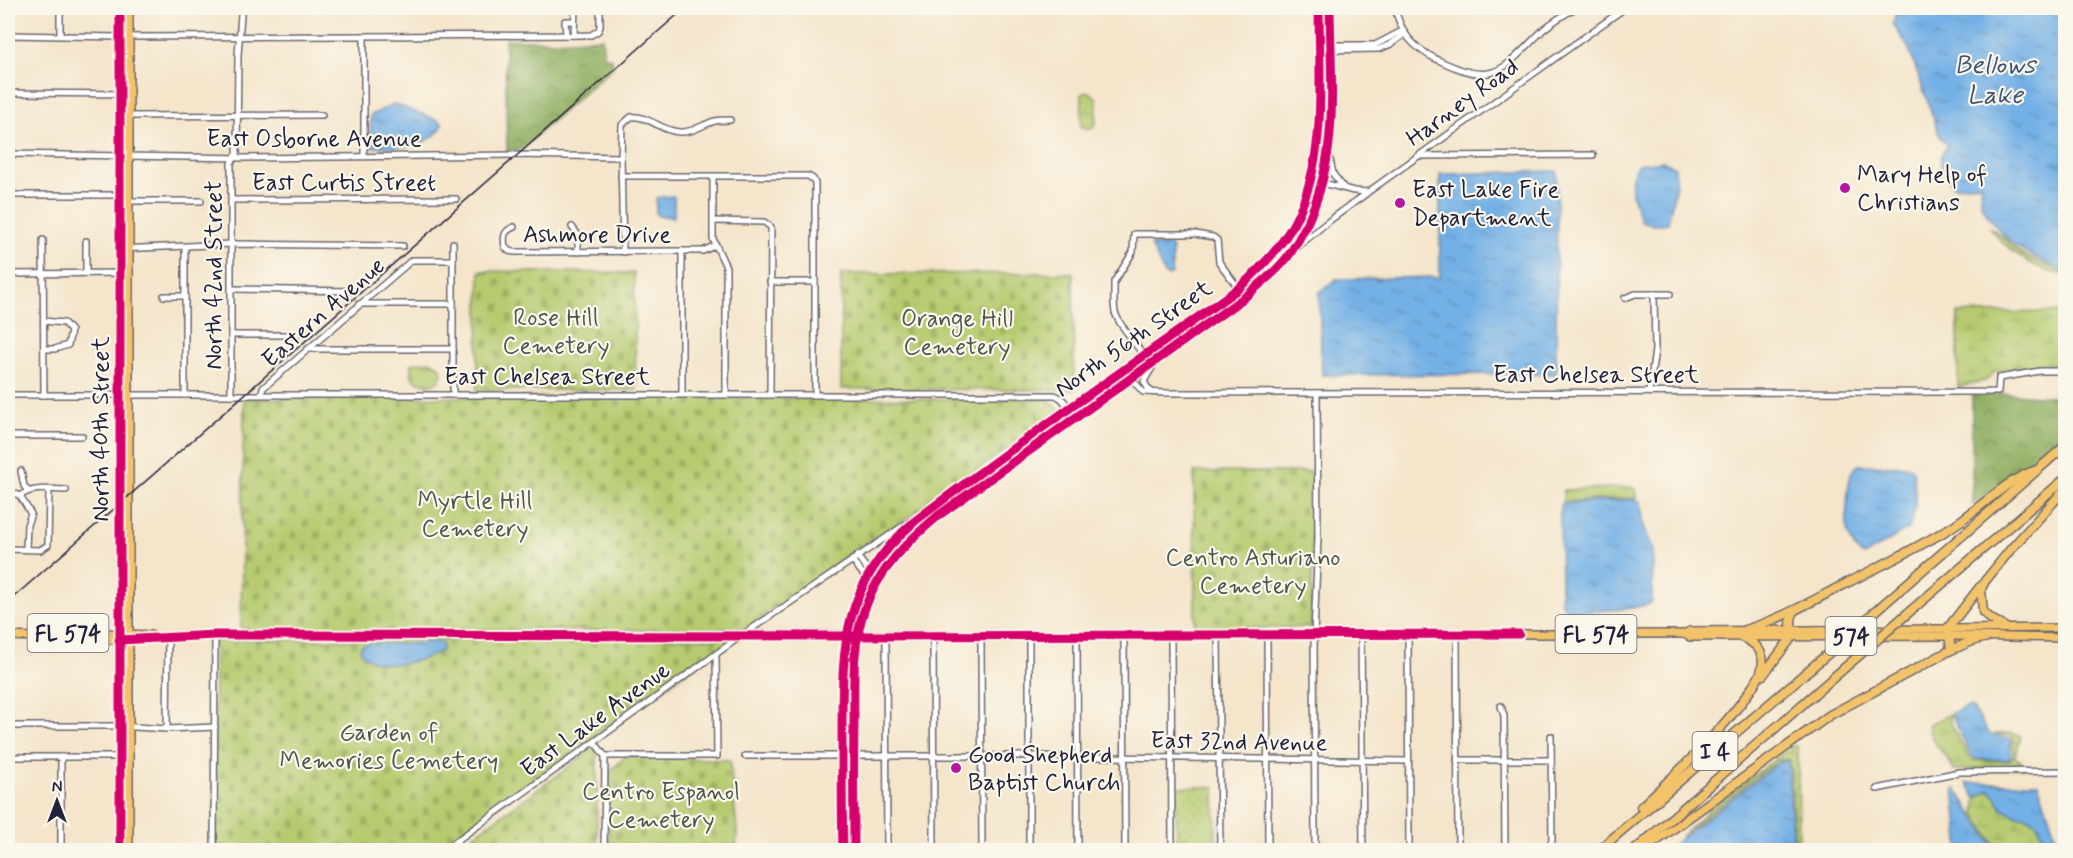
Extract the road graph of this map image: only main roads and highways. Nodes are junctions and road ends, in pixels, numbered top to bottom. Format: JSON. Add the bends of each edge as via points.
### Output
{"nodes":[{"id":1,"x":120,"y":8,"type":"edge"},
{"id":2,"x":129,"y":8,"type":"edge"},
{"id":3,"x":1319,"y":8,"type":"edge"},
{"id":4,"x":1330,"y":8,"type":"edge"},
{"id":5,"x":2066,"y":445,"type":"edge"},
{"id":6,"x":1013,"y":448,"type":"junction"},
{"id":7,"x":2037,"y":470,"type":"junction"},
{"id":8,"x":2066,"y":478,"type":"edge"},
{"id":9,"x":2066,"y":488,"type":"edge"},
{"id":10,"x":972,"y":491,"type":"junction"},
{"id":11,"x":1985,"y":581,"type":"junction"},
{"id":12,"x":1794,"y":612,"type":"junction"},
{"id":13,"x":2006,"y":628,"type":"junction"},
{"id":14,"x":2066,"y":628,"type":"edge"},
{"id":15,"x":1949,"y":632,"type":"junction"},
{"id":16,"x":1743,"y":633,"type":"junction"},
{"id":17,"x":1792,"y":633,"type":"junction"},
{"id":18,"x":1684,"y":634,"type":"joint"},
{"id":19,"x":8,"y":636,"type":"edge"},
{"id":20,"x":846,"y":636,"type":"junction"},
{"id":21,"x":856,"y":636,"type":"junction"},
{"id":22,"x":119,"y":637,"type":"junction"},
{"id":23,"x":128,"y":637,"type":"junction"},
{"id":24,"x":1988,"y":637,"type":"junction"},
{"id":25,"x":2066,"y":638,"type":"edge"},
{"id":26,"x":1951,"y":650,"type":"junction"},
{"id":27,"x":1741,"y":703,"type":"junction"},
{"id":28,"x":120,"y":850,"type":"edge"},
{"id":29,"x":129,"y":850,"type":"edge"},
{"id":30,"x":843,"y":850,"type":"edge"},
{"id":31,"x":854,"y":850,"type":"edge"},
{"id":32,"x":1598,"y":850,"type":"edge"},
{"id":33,"x":1635,"y":850,"type":"edge"},
{"id":34,"x":1644,"y":850,"type":"edge"}],
"edges":[{"from":1,"to":22,"type":"main road","name":"North 40th Street"},
{"from":2,"to":23,"type":"main road","name":"North 40th Street"},
{"from":3,"to":6,"type":"main road","name":"North 56th Street","via":[[1317,149],[1311,180],[1295,222],[1281,245],[1239,288]]},
{"from":4,"to":10,"type":"main road","name":"North 56th Street","via":[[1329,154],[1308,221],[1290,253],[1245,297]]},
{"from":5,"to":7,"type":"highway","number":"I 4"},
{"from":6,"to":10,"type":"main road","via":[[1009,456],[974,482]]},
{"from":6,"to":20,"type":"main road","name":"North 56th Street","via":[[894,539],[868,576]]},
{"from":7,"to":12,"type":"highway","via":[[2024,474],[1950,528]]},
{"from":7,"to":32,"type":"highway","number":"I 4","bridge":true},
{"from":8,"to":33,"type":"highway","number":"I 4","bridge":true},
{"from":9,"to":11,"type":"highway"},
{"from":10,"to":21,"type":"main road","name":"North 56th Street","via":[[910,539],[877,583]]},
{"from":11,"to":13,"type":"highway","via":[[1981,590],[1983,612]]},
{"from":11,"to":15,"type":"highway"},
{"from":12,"to":16,"type":"highway"},
{"from":12,"to":17,"type":"highway","via":[[1790,617]]},
{"from":13,"to":14,"type":"main road"},
{"from":13,"to":15,"type":"main road"},
{"from":15,"to":17,"type":"main road","number":"574"},
{"from":15,"to":24,"type":"main road","number":"574"},
{"from":15,"to":26,"type":"highway"},
{"from":16,"to":17,"type":"main road","number":"574"},
{"from":16,"to":18,"type":"main road","number":"574","via":[[1690,637]]},
{"from":16,"to":27,"type":"highway","via":[[1757,646],[1763,659],[1762,669]]},
{"from":17,"to":27,"type":"highway"},
{"from":18,"to":21,"type":"main road","number":"FL 574"},
{"from":19,"to":22,"type":"main road","number":"FL 574","via":[[73,633]]},
{"from":20,"to":21,"type":"main road","number":"FL 574"},
{"from":20,"to":23,"type":"main road","number":"FL 574"},
{"from":20,"to":30,"type":"main road","name":"North 56th Street","via":[[842,665]]},
{"from":21,"to":31,"type":"main road","name":"North 56th Street"},
{"from":22,"to":23,"type":"main road","number":"FL 574"},
{"from":22,"to":28,"type":"main road","name":"North 40th Street"},
{"from":23,"to":29,"type":"main road","name":"North 40th Street"},
{"from":24,"to":25,"type":"main road","number":"574"},
{"from":24,"to":26,"type":"highway"},
{"from":26,"to":34,"type":"highway","via":[[1830,715]]},
{"from":27,"to":32,"type":"highway","via":[[1706,744]]}]}
